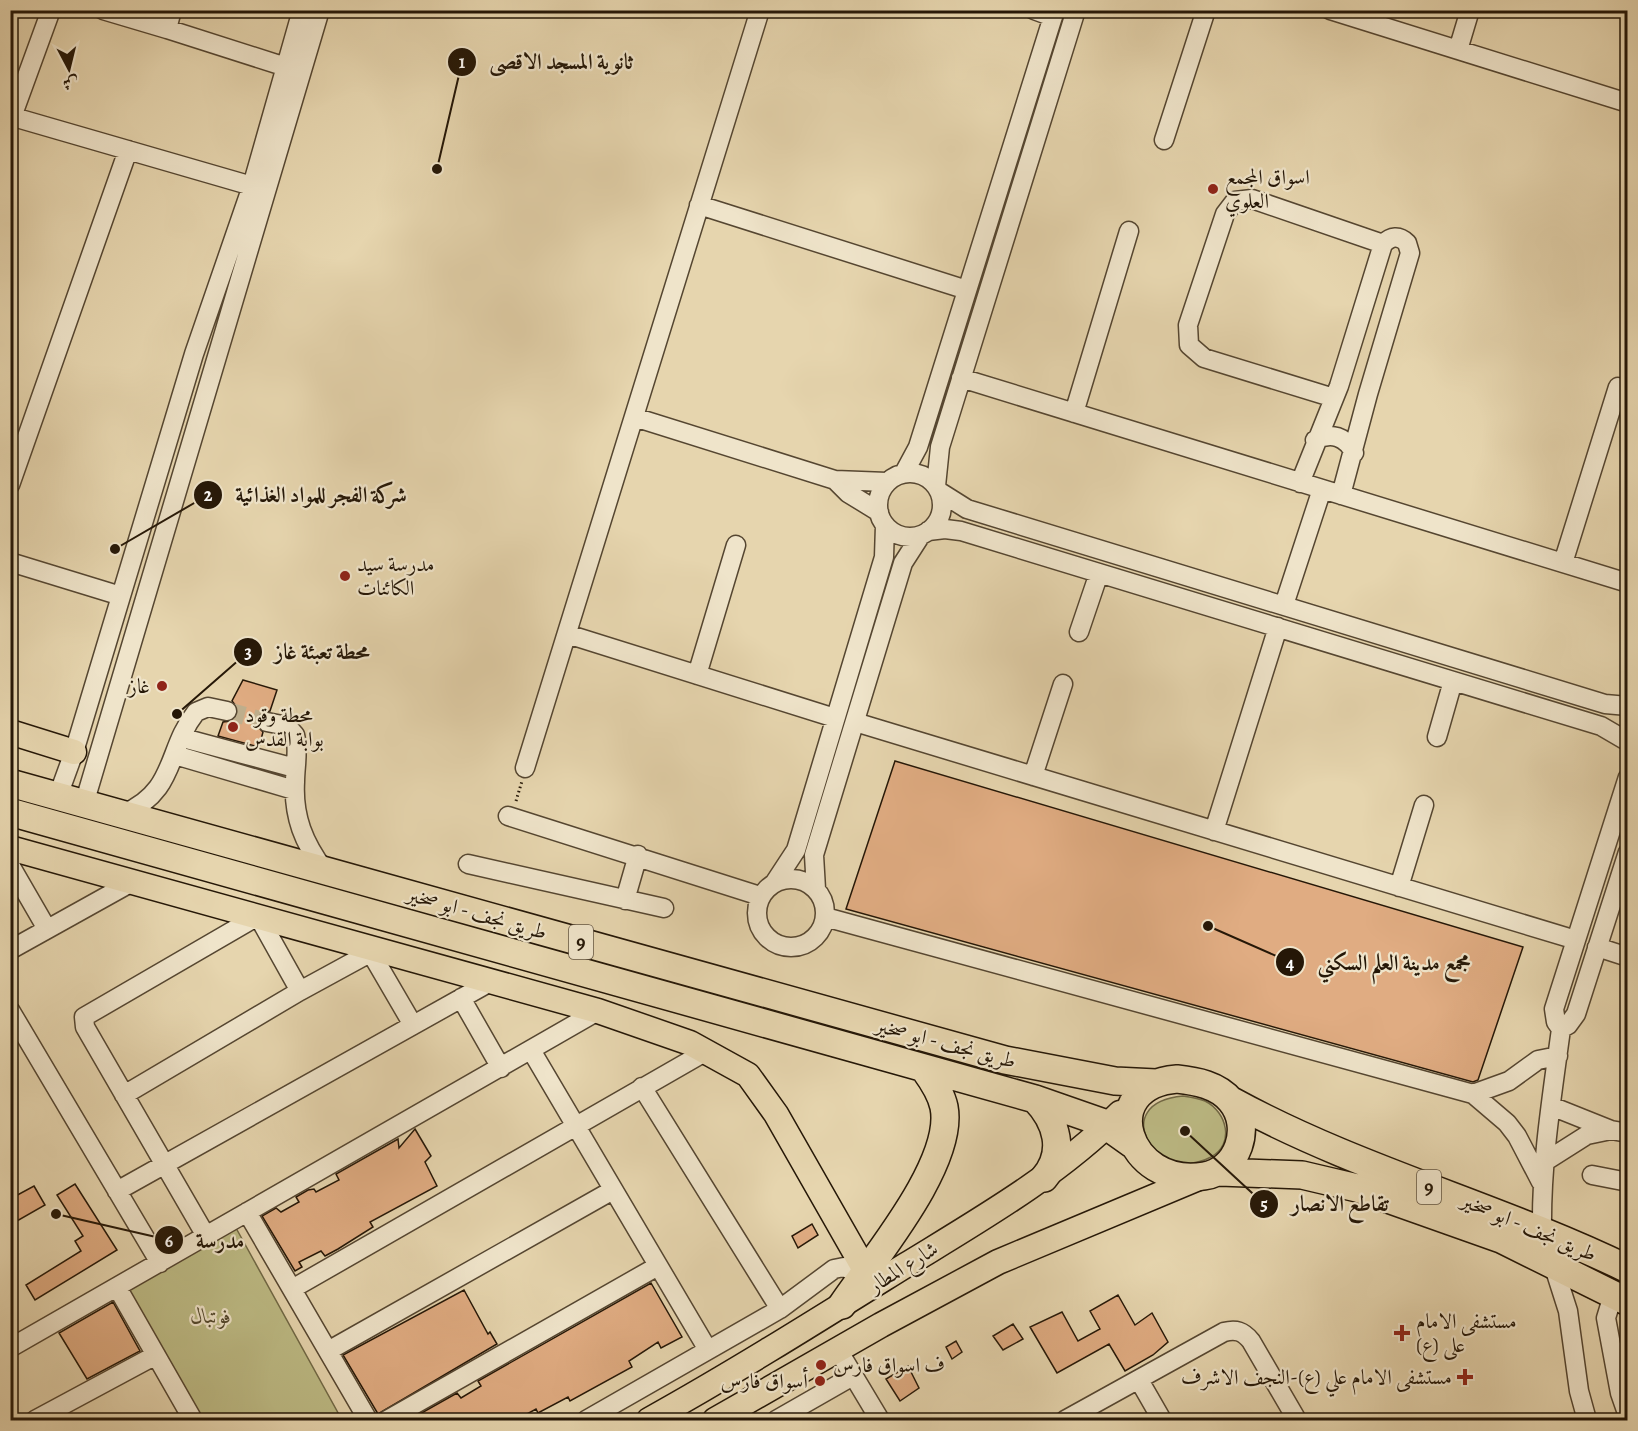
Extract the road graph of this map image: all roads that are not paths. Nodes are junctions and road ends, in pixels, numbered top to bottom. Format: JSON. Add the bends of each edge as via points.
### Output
{"nodes":[{"id":1,"x":51,"y":10,"type":"edge"},
{"id":2,"x":103,"y":10,"type":"edge"},
{"id":3,"x":172,"y":10,"type":"edge"},
{"id":4,"x":302,"y":10,"type":"edge"},
{"id":5,"x":320,"y":10,"type":"edge"},
{"id":6,"x":760,"y":10,"type":"edge"},
{"id":7,"x":1034,"y":10,"type":"edge"},
{"id":8,"x":1076,"y":10,"type":"edge"},
{"id":9,"x":1206,"y":10,"type":"edge"},
{"id":10,"x":1330,"y":10,"type":"edge"},
{"id":11,"x":1470,"y":10,"type":"edge"},
{"id":12,"x":1054,"y":14,"type":"edge"},
{"id":13,"x":167,"y":28,"type":"junction"},
{"id":14,"x":1458,"y":50,"type":"junction"},
{"id":15,"x":286,"y":67,"type":"junction"},
{"id":16,"x":1628,"y":103,"type":"edge"},
{"id":17,"x":11,"y":116,"type":"edge"},
{"id":18,"x":1164,"y":140,"type":"dead end"},
{"id":19,"x":128,"y":150,"type":"junction"},
{"id":20,"x":252,"y":186,"type":"junction"},
{"id":21,"x":699,"y":205,"type":"junction"},
{"id":22,"x":1129,"y":231,"type":"dead end"},
{"id":23,"x":1383,"y":244,"type":"junction"},
{"id":24,"x":967,"y":290,"type":"junction"},
{"id":25,"x":194,"y":354,"type":"junction"},
{"id":26,"x":216,"y":360,"type":"junction"},
{"id":27,"x":961,"y":378,"type":"junction"},
{"id":28,"x":1618,"y":387,"type":"dead end"},
{"id":29,"x":1334,"y":398,"type":"junction"},
{"id":30,"x":1074,"y":413,"type":"junction"},
{"id":31,"x":634,"y":417,"type":"junction"},
{"id":32,"x":1315,"y":440,"type":"junction"},
{"id":33,"x":1354,"y":453,"type":"junction"},
{"id":34,"x":904,"y":473,"type":"junction"},
{"id":35,"x":835,"y":480,"type":"junction"},
{"id":36,"x":888,"y":482,"type":"junction"},
{"id":37,"x":1300,"y":483,"type":"junction"},
{"id":38,"x":10,"y":485,"type":"edge"},
{"id":39,"x":938,"y":489,"type":"junction"},
{"id":40,"x":1322,"y":489,"type":"junction"},
{"id":41,"x":1341,"y":495,"type":"junction"},
{"id":42,"x":882,"y":518,"type":"junction"},
{"id":43,"x":925,"y":533,"type":"junction"},
{"id":44,"x":736,"y":545,"type":"dead end"},
{"id":45,"x":10,"y":562,"type":"edge"},
{"id":46,"x":1563,"y":563,"type":"junction"},
{"id":47,"x":1099,"y":573,"type":"junction"},
{"id":48,"x":1628,"y":583,"type":"edge"},
{"id":49,"x":121,"y":596,"type":"junction"},
{"id":50,"x":1284,"y":605,"type":"junction"},
{"id":51,"x":1278,"y":627,"type":"junction"},
{"id":52,"x":1079,"y":632,"type":"dead end"},
{"id":53,"x":567,"y":634,"type":"junction"},
{"id":54,"x":697,"y":675,"type":"junction"},
{"id":55,"x":1454,"y":681,"type":"junction"},
{"id":56,"x":1063,"y":684,"type":"dead end"},
{"id":57,"x":1628,"y":706,"type":"edge"},
{"id":58,"x":227,"y":711,"type":"tunnel mouth"},
{"id":59,"x":1628,"y":714,"type":"edge"},
{"id":60,"x":835,"y":718,"type":"junction"},
{"id":61,"x":267,"y":722,"type":"tunnel mouth"},
{"id":62,"x":855,"y":722,"type":"junction"},
{"id":63,"x":10,"y":732,"type":"edge"},
{"id":64,"x":1437,"y":737,"type":"dead end"},
{"id":65,"x":183,"y":738,"type":"junction"},
{"id":66,"x":1626,"y":742,"type":"edge"},
{"id":67,"x":74,"y":752,"type":"junction"},
{"id":68,"x":175,"y":755,"type":"junction"},
{"id":69,"x":295,"y":768,"type":"junction"},
{"id":70,"x":525,"y":768,"type":"road end"},
{"id":71,"x":1034,"y":777,"type":"junction"},
{"id":72,"x":1628,"y":777,"type":"edge"},
{"id":73,"x":10,"y":783,"type":"edge"},
{"id":74,"x":294,"y":790,"type":"junction"},
{"id":75,"x":58,"y":796,"type":"junction"},
{"id":76,"x":84,"y":804,"type":"junction"},
{"id":77,"x":1424,"y":805,"type":"dead end"},
{"id":78,"x":10,"y":812,"type":"edge"},
{"id":79,"x":123,"y":814,"type":"junction"},
{"id":80,"x":510,"y":817,"type":"road end"},
{"id":81,"x":1214,"y":831,"type":"junction"},
{"id":82,"x":1628,"y":852,"type":"edge"},
{"id":83,"x":12,"y":854,"type":"edge"},
{"id":84,"x":638,"y":855,"type":"junction"},
{"id":85,"x":468,"y":864,"type":"dead end"},
{"id":86,"x":324,"y":870,"type":"junction"},
{"id":87,"x":134,"y":880,"type":"junction"},
{"id":88,"x":775,"y":882,"type":"junction"},
{"id":89,"x":1399,"y":887,"type":"junction"},
{"id":90,"x":816,"y":888,"type":"junction"},
{"id":91,"x":760,"y":896,"type":"junction"},
{"id":92,"x":625,"y":900,"type":"junction"},
{"id":93,"x":664,"y":908,"type":"dead end"},
{"id":94,"x":258,"y":916,"type":"junction"},
{"id":95,"x":825,"y":917,"type":"junction"},
{"id":96,"x":47,"y":929,"type":"junction"},
{"id":97,"x":1576,"y":940,"type":"junction"},
{"id":98,"x":1598,"y":947,"type":"junction"},
{"id":99,"x":10,"y":950,"type":"edge"},
{"id":100,"x":374,"y":951,"type":"junction"},
{"id":101,"x":1628,"y":957,"type":"edge"},
{"id":102,"x":492,"y":981,"type":"junction"},
{"id":103,"x":300,"y":991,"type":"junction"},
{"id":104,"x":461,"y":998,"type":"junction"},
{"id":105,"x":10,"y":1010,"type":"edge"},
{"id":106,"x":598,"y":1011,"type":"junction"},
{"id":107,"x":413,"y":1025,"type":"junction"},
{"id":108,"x":1561,"y":1029,"type":"junction"},
{"id":109,"x":531,"y":1050,"type":"junction"},
{"id":110,"x":705,"y":1052,"type":"junction"},
{"id":111,"x":1558,"y":1056,"type":"junction"},
{"id":112,"x":501,"y":1068,"type":"junction"},
{"id":113,"x":925,"y":1070,"type":"junction"},
{"id":114,"x":642,"y":1087,"type":"junction"},
{"id":115,"x":1148,"y":1087,"type":"junction"},
{"id":116,"x":1473,"y":1094,"type":"junction"},
{"id":117,"x":124,"y":1095,"type":"junction"},
{"id":118,"x":1035,"y":1100,"type":"junction"},
{"id":119,"x":1232,"y":1101,"type":"junction"},
{"id":120,"x":1551,"y":1106,"type":"junction"},
{"id":121,"x":575,"y":1126,"type":"junction"},
{"id":122,"x":1107,"y":1126,"type":"junction"},
{"id":123,"x":1619,"y":1132,"type":"edge"},
{"id":124,"x":1132,"y":1144,"type":"junction"},
{"id":125,"x":1546,"y":1161,"type":"junction"},
{"id":126,"x":164,"y":1165,"type":"junction"},
{"id":127,"x":1210,"y":1174,"type":"junction"},
{"id":128,"x":1592,"y":1175,"type":"dead end"},
{"id":129,"x":1044,"y":1178,"type":"junction"},
{"id":130,"x":1541,"y":1182,"type":"junction"},
{"id":131,"x":1628,"y":1182,"type":"edge"},
{"id":132,"x":614,"y":1190,"type":"junction"},
{"id":133,"x":117,"y":1191,"type":"junction"},
{"id":134,"x":248,"y":1212,"type":"junction"},
{"id":135,"x":1542,"y":1230,"type":"junction"},
{"id":136,"x":206,"y":1236,"type":"junction"},
{"id":137,"x":160,"y":1263,"type":"junction"},
{"id":138,"x":1553,"y":1264,"type":"junction"},
{"id":139,"x":658,"y":1266,"type":"junction"},
{"id":140,"x":1628,"y":1269,"type":"edge"},
{"id":141,"x":864,"y":1272,"type":"junction"},
{"id":142,"x":117,"y":1287,"type":"junction"},
{"id":143,"x":292,"y":1289,"type":"junction"},
{"id":144,"x":1620,"y":1298,"type":"edge"},
{"id":145,"x":842,"y":1305,"type":"junction"},
{"id":146,"x":780,"y":1309,"type":"junction"},
{"id":147,"x":10,"y":1348,"type":"edge"},
{"id":148,"x":708,"y":1350,"type":"junction"},
{"id":149,"x":838,"y":1350,"type":"junction"},
{"id":150,"x":328,"y":1351,"type":"junction"},
{"id":151,"x":156,"y":1355,"type":"junction"},
{"id":152,"x":853,"y":1376,"type":"junction"},
{"id":153,"x":1138,"y":1380,"type":"junction"},
{"id":154,"x":1628,"y":1416,"type":"edge"},
{"id":155,"x":35,"y":1420,"type":"edge"},
{"id":156,"x":193,"y":1420,"type":"edge"},
{"id":157,"x":368,"y":1420,"type":"edge"},
{"id":158,"x":387,"y":1420,"type":"edge"},
{"id":159,"x":586,"y":1420,"type":"edge"},
{"id":160,"x":649,"y":1420,"type":"edge"},
{"id":161,"x":715,"y":1420,"type":"edge"},
{"id":162,"x":776,"y":1420,"type":"edge"},
{"id":163,"x":880,"y":1420,"type":"edge"},
{"id":164,"x":1065,"y":1420,"type":"edge"},
{"id":165,"x":1162,"y":1420,"type":"edge"},
{"id":166,"x":1297,"y":1420,"type":"edge"},
{"id":167,"x":1587,"y":1420,"type":"edge"}],
"edges":[{"from":1,"to":17,"type":"street"},
{"from":2,"to":13,"type":"street"},
{"from":3,"to":13,"type":"street"},
{"from":4,"to":15,"type":"street"},
{"from":5,"to":26,"type":"street"},
{"from":6,"to":21,"type":"street"},
{"from":7,"to":12,"type":"street"},
{"from":8,"to":27,"type":"street"},
{"from":9,"to":18,"type":"street"},
{"from":10,"to":14,"type":"street"},
{"from":11,"to":14,"type":"street"},
{"from":12,"to":24,"type":"street"},
{"from":13,"to":15,"type":"street"},
{"from":14,"to":16,"type":"street"},
{"from":15,"to":20,"type":"street"},
{"from":17,"to":19,"type":"street"},
{"from":19,"to":20,"type":"street"},
{"from":19,"to":38,"type":"street"},
{"from":20,"to":25,"type":"street"},
{"from":21,"to":24,"type":"street"},
{"from":21,"to":31,"type":"street"},
{"from":22,"to":30,"type":"street"},
{"from":23,"to":29,"type":"street"},
{"from":23,"to":29,"type":"street","via":[[1252,199],[1241,199],[1227,209],[1188,325],[1189,345],[1204,358]]},
{"from":23,"to":33,"type":"street","via":[[1398,237],[1407,243],[1410,254]]},
{"from":24,"to":34,"type":"street","via":[[918,447]]},
{"from":25,"to":26,"type":"street"},
{"from":25,"to":49,"type":"street"},
{"from":26,"to":76,"type":"street"},
{"from":27,"to":30,"type":"street"},
{"from":27,"to":39,"type":"street","via":[[940,447]]},
{"from":28,"to":46,"type":"street"},
{"from":29,"to":32,"type":"street"},
{"from":30,"to":37,"type":"street"},
{"from":31,"to":35,"type":"street"},
{"from":31,"to":53,"type":"street"},
{"from":32,"to":33,"type":"street","via":[[1340,437]]},
{"from":32,"to":37,"type":"street"},
{"from":33,"to":41,"type":"street"},
{"from":34,"to":36,"type":"street"},
{"from":34,"to":39,"type":"street","via":[[922,475]]},
{"from":35,"to":36,"type":"street"},
{"from":35,"to":42,"type":"street"},
{"from":36,"to":42,"type":"street","via":[[881,491]]},
{"from":37,"to":40,"type":"street"},
{"from":39,"to":43,"type":"street","via":[[942,508],[939,518]]},
{"from":39,"to":50,"type":"street","via":[[966,509]]},
{"from":40,"to":41,"type":"street"},
{"from":40,"to":50,"type":"street"},
{"from":41,"to":46,"type":"street"},
{"from":42,"to":43,"type":"street","via":[[903,536]]},
{"from":42,"to":60,"type":"street","via":[[884,557]]},
{"from":43,"to":47,"type":"street","via":[[961,531]]},
{"from":43,"to":62,"type":"street","via":[[903,563]]},
{"from":44,"to":54,"type":"street"},
{"from":45,"to":49,"type":"street"},
{"from":46,"to":48,"type":"street"},
{"from":47,"to":51,"type":"street"},
{"from":47,"to":52,"type":"street"},
{"from":49,"to":67,"type":"street"},
{"from":50,"to":57,"type":"street","via":[[1605,704]]},
{"from":51,"to":55,"type":"street"},
{"from":51,"to":81,"type":"street"},
{"from":53,"to":54,"type":"street"},
{"from":53,"to":70,"type":"street"},
{"from":54,"to":60,"type":"street"},
{"from":55,"to":64,"type":"street"},
{"from":55,"to":66,"type":"street","via":[[1601,726]]},
{"from":56,"to":71,"type":"street"},
{"from":58,"to":65,"type":"street","via":[[202,708],[191,717]]},
{"from":59,"to":66,"type":"street","via":[[1623,726]]},
{"from":60,"to":88,"type":"street","via":[[796,850]]},
{"from":61,"to":69,"type":"street","via":[[287,726],[295,735]]},
{"from":62,"to":71,"type":"street"},
{"from":62,"to":90,"type":"street","via":[[814,855]]},
{"from":63,"to":67,"type":"main road"},
{"from":65,"to":68,"type":"street"},
{"from":65,"to":69,"type":"street"},
{"from":67,"to":75,"type":"street"},
{"from":68,"to":74,"type":"street"},
{"from":68,"to":79,"type":"street","via":[[167,775],[149,798]]},
{"from":69,"to":74,"type":"street"},
{"from":71,"to":81,"type":"street"},
{"from":72,"to":97,"type":"street"},
{"from":73,"to":75,"type":"highway","name":"طريق نجف - ابو صخير","number":"9"},
{"from":74,"to":86,"type":"street","via":[[303,837]]},
{"from":75,"to":76,"type":"highway","name":"طريق نجف - ابو صخير","number":"9"},
{"from":76,"to":79,"type":"highway","name":"طريق نجف - ابو صخير","number":"9"},
{"from":77,"to":89,"type":"street"},
{"from":78,"to":113,"type":"highway","name":"طريق نجف - ابو صخير","number":"9"},
{"from":79,"to":86,"type":"highway","name":"طريق نجف - ابو صخير","number":"9"},
{"from":80,"to":84,"type":"street"},
{"from":81,"to":89,"type":"street"},
{"from":82,"to":98,"type":"street"},
{"from":83,"to":87,"type":"main road"},
{"from":83,"to":96,"type":"street"},
{"from":84,"to":91,"type":"street"},
{"from":84,"to":92,"type":"street"},
{"from":85,"to":92,"type":"street"},
{"from":86,"to":115,"type":"highway","name":"طريق نجف - ابو صخير","number":"9","via":[[1005,1060]]},
{"from":87,"to":94,"type":"main road"},
{"from":87,"to":96,"type":"street"},
{"from":88,"to":90,"type":"street","via":[[796,879]]},
{"from":88,"to":91,"type":"street"},
{"from":89,"to":97,"type":"street"},
{"from":90,"to":95,"type":"street"},
{"from":91,"to":95,"type":"street","via":[[757,922],[763,934],[780,945],[800,946],[812,940]]},
{"from":92,"to":93,"type":"street"},
{"from":94,"to":100,"type":"main road"},
{"from":94,"to":103,"type":"street"},
{"from":94,"to":117,"type":"street","via":[[84,1017],[85,1027]]},
{"from":95,"to":116,"type":"street"},
{"from":96,"to":99,"type":"street"},
{"from":97,"to":108,"type":"street","via":[[1554,1009]]},
{"from":98,"to":101,"type":"street"},
{"from":98,"to":108,"type":"street","via":[[1576,1014]]},
{"from":100,"to":102,"type":"main road"},
{"from":100,"to":103,"type":"street"},
{"from":100,"to":107,"type":"street"},
{"from":102,"to":104,"type":"street"},
{"from":102,"to":106,"type":"main road"},
{"from":103,"to":117,"type":"street"},
{"from":104,"to":107,"type":"street"},
{"from":104,"to":112,"type":"street"},
{"from":105,"to":133,"type":"street"},
{"from":106,"to":109,"type":"street"},
{"from":106,"to":110,"type":"main road","via":[[690,1043]]},
{"from":107,"to":126,"type":"street"},
{"from":108,"to":111,"type":"street"},
{"from":109,"to":112,"type":"street"},
{"from":109,"to":121,"type":"street"},
{"from":110,"to":114,"type":"street"},
{"from":110,"to":141,"type":"main road","via":[[748,1075],[776,1114]]},
{"from":111,"to":116,"type":"street","via":[[1538,1060],[1509,1081]]},
{"from":111,"to":120,"type":"street"},
{"from":112,"to":134,"type":"street"},
{"from":113,"to":118,"type":"highway","name":"طريق نجف - ابو صخير","number":"9"},
{"from":113,"to":141,"type":"highway","via":[[944,1107],[944,1131],[936,1158],[918,1194]]},
{"from":114,"to":121,"type":"street"},
{"from":114,"to":146,"type":"street"},
{"from":115,"to":119,"type":"highway","number":"9","via":[[1192,1080],[1216,1089]]},
{"from":115,"to":122,"type":"main road","name":"شارع المطار"},
{"from":115,"to":124,"type":"highway","via":[[1128,1120]]},
{"from":116,"to":130,"type":"street","via":[[1507,1123]]},
{"from":117,"to":126,"type":"street"},
{"from":118,"to":122,"type":"highway","name":"طريق نجف - ابو صخير","number":"9"},
{"from":118,"to":129,"type":"highway","via":[[1052,1120],[1057,1141],[1052,1167]]},
{"from":119,"to":127,"type":"highway","via":[[1241,1135],[1235,1156]]},
{"from":119,"to":135,"type":"highway","name":"طريق نجف - ابو صخير","number":"9","via":[[1315,1143]]},
{"from":120,"to":123,"type":"street"},
{"from":120,"to":125,"type":"street"},
{"from":121,"to":132,"type":"street"},
{"from":121,"to":143,"type":"street"},
{"from":122,"to":124,"type":"highway","name":"طريق نجف - ابو صخير","number":"9"},
{"from":122,"to":129,"type":"main road","name":"شارع المطار"},
{"from":123,"to":125,"type":"street","via":[[1575,1140]]},
{"from":124,"to":127,"type":"highway","number":"9","via":[[1159,1171],[1180,1177]]},
{"from":125,"to":130,"type":"street"},
{"from":126,"to":133,"type":"street"},
{"from":126,"to":136,"type":"street"},
{"from":127,"to":138,"type":"highway","name":"طريق نجف - ابو صخير","number":"9","via":[[1294,1174],[1357,1188],[1501,1239]]},
{"from":127,"to":149,"type":"main road","name":"شارع المطار","via":[[998,1262]]},
{"from":128,"to":131,"type":"street"},
{"from":129,"to":145,"type":"main road","name":"شارع المطار"},
{"from":130,"to":135,"type":"street"},
{"from":132,"to":139,"type":"street"},
{"from":132,"to":150,"type":"street"},
{"from":133,"to":137,"type":"street"},
{"from":134,"to":136,"type":"street"},
{"from":134,"to":143,"type":"street"},
{"from":135,"to":140,"type":"highway","name":"طريق نجف - ابو صخير","number":"9"},
{"from":136,"to":137,"type":"street"},
{"from":137,"to":142,"type":"street"},
{"from":138,"to":144,"type":"highway","number":"9"},
{"from":138,"to":167,"type":"street","via":[[1568,1311]]},
{"from":139,"to":148,"type":"street"},
{"from":139,"to":158,"type":"street"},
{"from":141,"to":145,"type":"highway"},
{"from":141,"to":146,"type":"street","via":[[834,1269]]},
{"from":142,"to":147,"type":"street"},
{"from":142,"to":151,"type":"street"},
{"from":143,"to":150,"type":"street"},
{"from":144,"to":154,"type":"street","number":"9","via":[[1606,1318]]},
{"from":145,"to":160,"type":"main road","name":"شارع المطار"},
{"from":146,"to":148,"type":"street"},
{"from":148,"to":159,"type":"street"},
{"from":149,"to":152,"type":"street"},
{"from":149,"to":161,"type":"main road","name":"شارع المطار"},
{"from":150,"to":157,"type":"street"},
{"from":151,"to":155,"type":"street"},
{"from":151,"to":156,"type":"street"},
{"from":152,"to":162,"type":"street"},
{"from":152,"to":163,"type":"street"},
{"from":153,"to":164,"type":"street"},
{"from":153,"to":165,"type":"street"},
{"from":153,"to":166,"type":"street","via":[[1224,1332],[1240,1331],[1251,1341]]}]}
